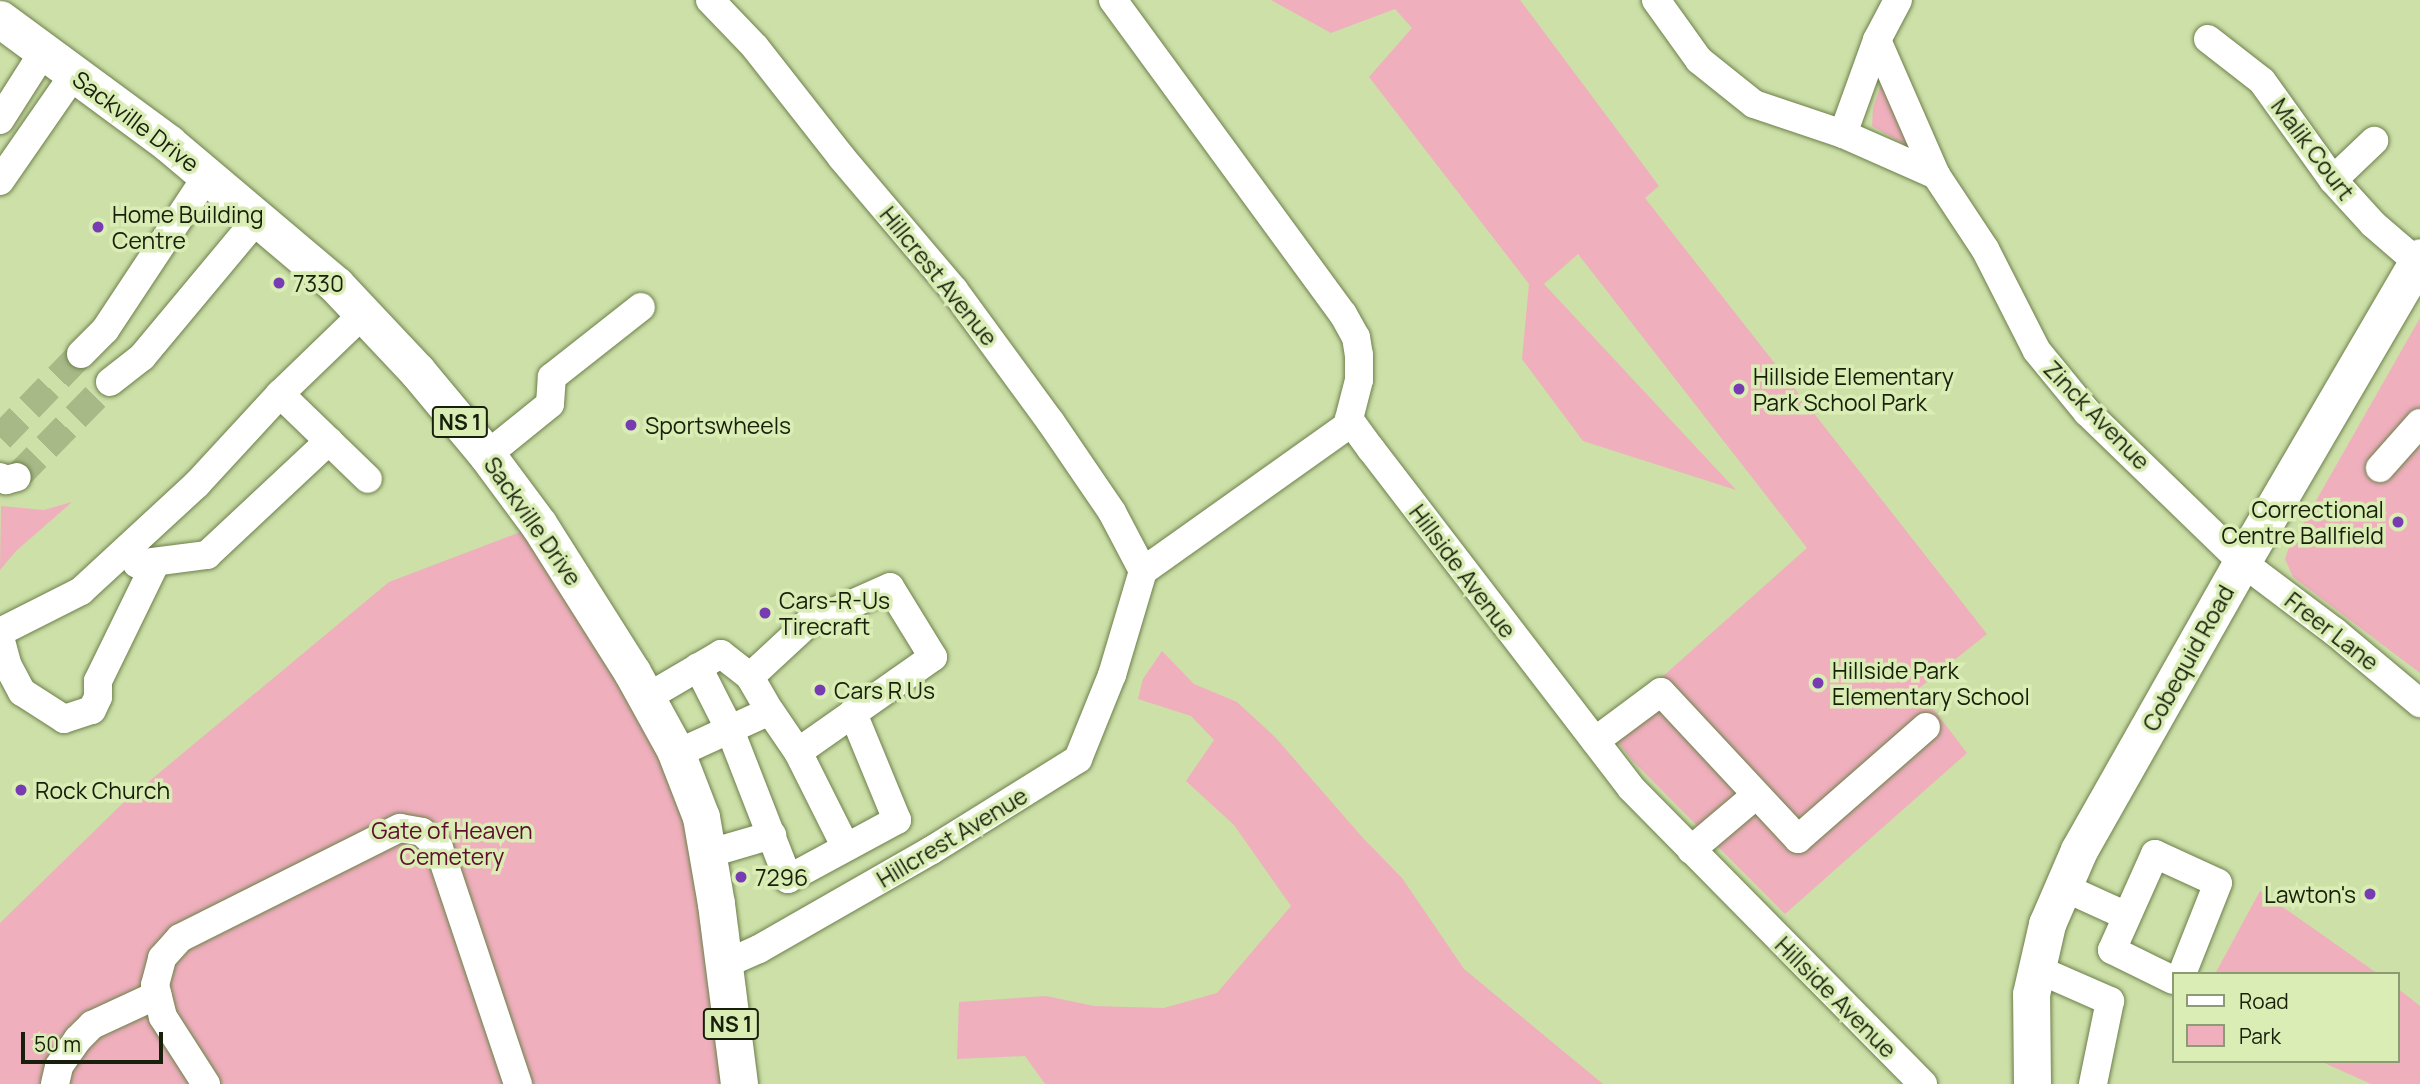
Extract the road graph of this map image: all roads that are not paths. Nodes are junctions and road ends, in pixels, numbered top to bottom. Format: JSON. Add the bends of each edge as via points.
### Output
{"nodes":[{"id":1,"x":710,"y":0,"type":"edge"},
{"id":2,"x":1113,"y":0,"type":"edge"},
{"id":3,"x":1656,"y":0,"type":"edge"},
{"id":4,"x":1898,"y":0,"type":"edge"},
{"id":5,"x":0,"y":19,"type":"edge"},
{"id":6,"x":2208,"y":39,"type":"dead end"},
{"id":7,"x":1877,"y":40,"type":"junction"},
{"id":8,"x":44,"y":51,"type":"junction"},
{"id":9,"x":74,"y":74,"type":"junction"},
{"id":10,"x":0,"y":120,"type":"edge"},
{"id":11,"x":1843,"y":134,"type":"junction"},
{"id":12,"x":2374,"y":141,"type":"dead end"},
{"id":13,"x":1936,"y":175,"type":"junction"},
{"id":14,"x":208,"y":176,"type":"junction"},
{"id":15,"x":2333,"y":180,"type":"junction"},
{"id":16,"x":0,"y":181,"type":"edge"},
{"id":17,"x":258,"y":218,"type":"junction"},
{"id":18,"x":2418,"y":260,"type":"edge"},
{"id":19,"x":641,"y":307,"type":"dead end"},
{"id":20,"x":365,"y":312,"type":"junction"},
{"id":21,"x":81,"y":354,"type":"tunnel mouth"},
{"id":22,"x":110,"y":382,"type":"tunnel mouth"},
{"id":23,"x":281,"y":394,"type":"junction"},
{"id":24,"x":1351,"y":423,"type":"junction"},
{"id":25,"x":2420,"y":423,"type":"edge"},
{"id":26,"x":330,"y":442,"type":"junction"},
{"id":27,"x":487,"y":455,"type":"junction"},
{"id":28,"x":2380,"y":468,"type":"dead end"},
{"id":29,"x":368,"y":479,"type":"dead end"},
{"id":30,"x":156,"y":562,"type":"junction"},
{"id":31,"x":2242,"y":562,"type":"junction"},
{"id":32,"x":103,"y":569,"type":"junction"},
{"id":33,"x":1143,"y":571,"type":"junction"},
{"id":34,"x":0,"y":635,"type":"edge"},
{"id":35,"x":698,"y":667,"type":"junction"},
{"id":36,"x":750,"y":677,"type":"junction"},
{"id":37,"x":646,"y":698,"type":"junction"},
{"id":38,"x":2420,"y":703,"type":"edge"},
{"id":39,"x":770,"y":711,"type":"junction"},
{"id":40,"x":853,"y":713,"type":"junction"},
{"id":41,"x":1926,"y":727,"type":"dead end"},
{"id":42,"x":730,"y":730,"type":"junction"},
{"id":43,"x":1595,"y":741,"type":"junction"},
{"id":44,"x":798,"y":752,"type":"junction"},
{"id":45,"x":676,"y":754,"type":"junction"},
{"id":46,"x":1756,"y":795,"type":"junction"},
{"id":47,"x":772,"y":835,"type":"junction"},
{"id":48,"x":845,"y":846,"type":"junction"},
{"id":49,"x":1692,"y":850,"type":"junction"},
{"id":50,"x":707,"y":854,"type":"junction"},
{"id":51,"x":2063,"y":887,"type":"junction"},
{"id":52,"x":2127,"y":916,"type":"junction"},
{"id":53,"x":723,"y":965,"type":"junction"},
{"id":54,"x":2037,"y":969,"type":"junction"},
{"id":55,"x":2183,"y":972,"type":"edge"},
{"id":56,"x":2172,"y":980,"type":"edge"},
{"id":57,"x":157,"y":995,"type":"junction"},
{"id":58,"x":55,"y":1084,"type":"edge"},
{"id":59,"x":206,"y":1084,"type":"edge"},
{"id":60,"x":517,"y":1084,"type":"edge"},
{"id":61,"x":739,"y":1084,"type":"edge"},
{"id":62,"x":1923,"y":1084,"type":"edge"},
{"id":63,"x":2032,"y":1084,"type":"edge"},
{"id":64,"x":2093,"y":1084,"type":"edge"}],
"edges":[{"from":1,"to":33,"type":"street","name":"Hillcrest Avenue","via":[[755,47],[954,290],[1112,512]]},
{"from":2,"to":24,"type":"street","via":[[1356,337],[1359,380]]},
{"from":3,"to":11,"type":"street","via":[[1699,60],[1731,88],[1754,104]]},
{"from":4,"to":7,"type":"street"},
{"from":5,"to":8,"type":"main road","name":"Sackville Drive","number":"NS 1"},
{"from":6,"to":15,"type":"street","name":"Malik Court","via":[[2262,81]]},
{"from":7,"to":11,"type":"street"},
{"from":7,"to":13,"type":"street","name":"Zinck Avenue"},
{"from":8,"to":9,"type":"main road","name":"Sackville Drive","number":"NS 1"},
{"from":8,"to":10,"type":"street"},
{"from":9,"to":14,"type":"main road","name":"Sackville Drive","number":"NS 1"},
{"from":9,"to":16,"type":"street"},
{"from":11,"to":13,"type":"street"},
{"from":12,"to":15,"type":"street"},
{"from":13,"to":31,"type":"street","name":"Zinck Avenue","via":[[1985,249],[2037,351],[2087,412]]},
{"from":14,"to":17,"type":"main road","name":"Sackville Drive","number":"NS 1"},
{"from":14,"to":21,"type":"street","via":[[105,330]]},
{"from":15,"to":18,"type":"street","name":"Malik Court","via":[[2373,224]]},
{"from":17,"to":20,"type":"main road","name":"Sackville Drive","number":"NS 1"},
{"from":17,"to":22,"type":"street","via":[[142,357]]},
{"from":18,"to":31,"type":"main road","name":"Cobequid Road"},
{"from":19,"to":27,"type":"street","via":[[552,377],[550,404]]},
{"from":20,"to":23,"type":"street"},
{"from":20,"to":27,"type":"main road","name":"Sackville Drive","number":"NS 1"},
{"from":23,"to":26,"type":"street"},
{"from":23,"to":32,"type":"street","via":[[197,484]]},
{"from":24,"to":33,"type":"street"},
{"from":24,"to":43,"type":"street","name":"Hillside Avenue"},
{"from":25,"to":28,"type":"street"},
{"from":26,"to":29,"type":"street"},
{"from":26,"to":30,"type":"street","via":[[208,555]]},
{"from":27,"to":37,"type":"main road","name":"Sackville Drive","number":"NS 1","via":[[584,593]]},
{"from":30,"to":32,"type":"street"},
{"from":30,"to":34,"type":"street","via":[[98,681],[92,710],[64,719],[22,692],[7,664]]},
{"from":31,"to":38,"type":"street","name":"Freer Lane"},
{"from":31,"to":51,"type":"main road","name":"Cobequid Road","via":[[2079,850]]},
{"from":32,"to":34,"type":"street","via":[[81,591]]},
{"from":33,"to":53,"type":"street","name":"Hillcrest Avenue","via":[[1112,676],[1078,759],[932,850]]},
{"from":35,"to":36,"type":"street","via":[[721,654]]},
{"from":35,"to":37,"type":"street"},
{"from":35,"to":42,"type":"street"},
{"from":36,"to":39,"type":"street"},
{"from":36,"to":40,"type":"street","via":[[807,624],[890,587],[933,657]]},
{"from":37,"to":45,"type":"main road","name":"Sackville Drive","number":"NS 1"},
{"from":39,"to":42,"type":"street"},
{"from":39,"to":44,"type":"street"},
{"from":40,"to":44,"type":"street"},
{"from":40,"to":48,"type":"street","via":[[897,820]]},
{"from":41,"to":46,"type":"street","via":[[1798,839]]},
{"from":42,"to":45,"type":"street"},
{"from":42,"to":47,"type":"street"},
{"from":43,"to":46,"type":"street","via":[[1661,692]]},
{"from":43,"to":49,"type":"street","name":"Hillside Avenue","via":[[1631,788]]},
{"from":44,"to":48,"type":"street"},
{"from":45,"to":50,"type":"main road","name":"Sackville Drive","number":"NS 1","via":[[701,817]]},
{"from":46,"to":49,"type":"street"},
{"from":47,"to":48,"type":"street","via":[[789,879]]},
{"from":47,"to":50,"type":"street"},
{"from":49,"to":62,"type":"street","name":"Hillside Avenue"},
{"from":50,"to":53,"type":"main road","name":"Sackville Drive","number":"NS 1"},
{"from":51,"to":52,"type":"street"},
{"from":51,"to":54,"type":"main road","name":"Cobequid Road","via":[[2047,924]]},
{"from":52,"to":55,"type":"street","via":[[2155,854],[2218,883]]},
{"from":52,"to":56,"type":"street","via":[[2112,950]]},
{"from":53,"to":61,"type":"main road","name":"Sackville Drive","number":"NS 1"},
{"from":54,"to":63,"type":"main road","name":"Cobequid Road","via":[[2031,994]]},
{"from":54,"to":64,"type":"street","via":[[2110,1001]]},
{"from":57,"to":58,"type":"street","via":[[92,1025],[59,1066]]},
{"from":57,"to":59,"type":"street","via":[[163,1017]]},
{"from":57,"to":60,"type":"street","via":[[162,958],[180,939],[400,828],[422,832],[439,848]]}]}
